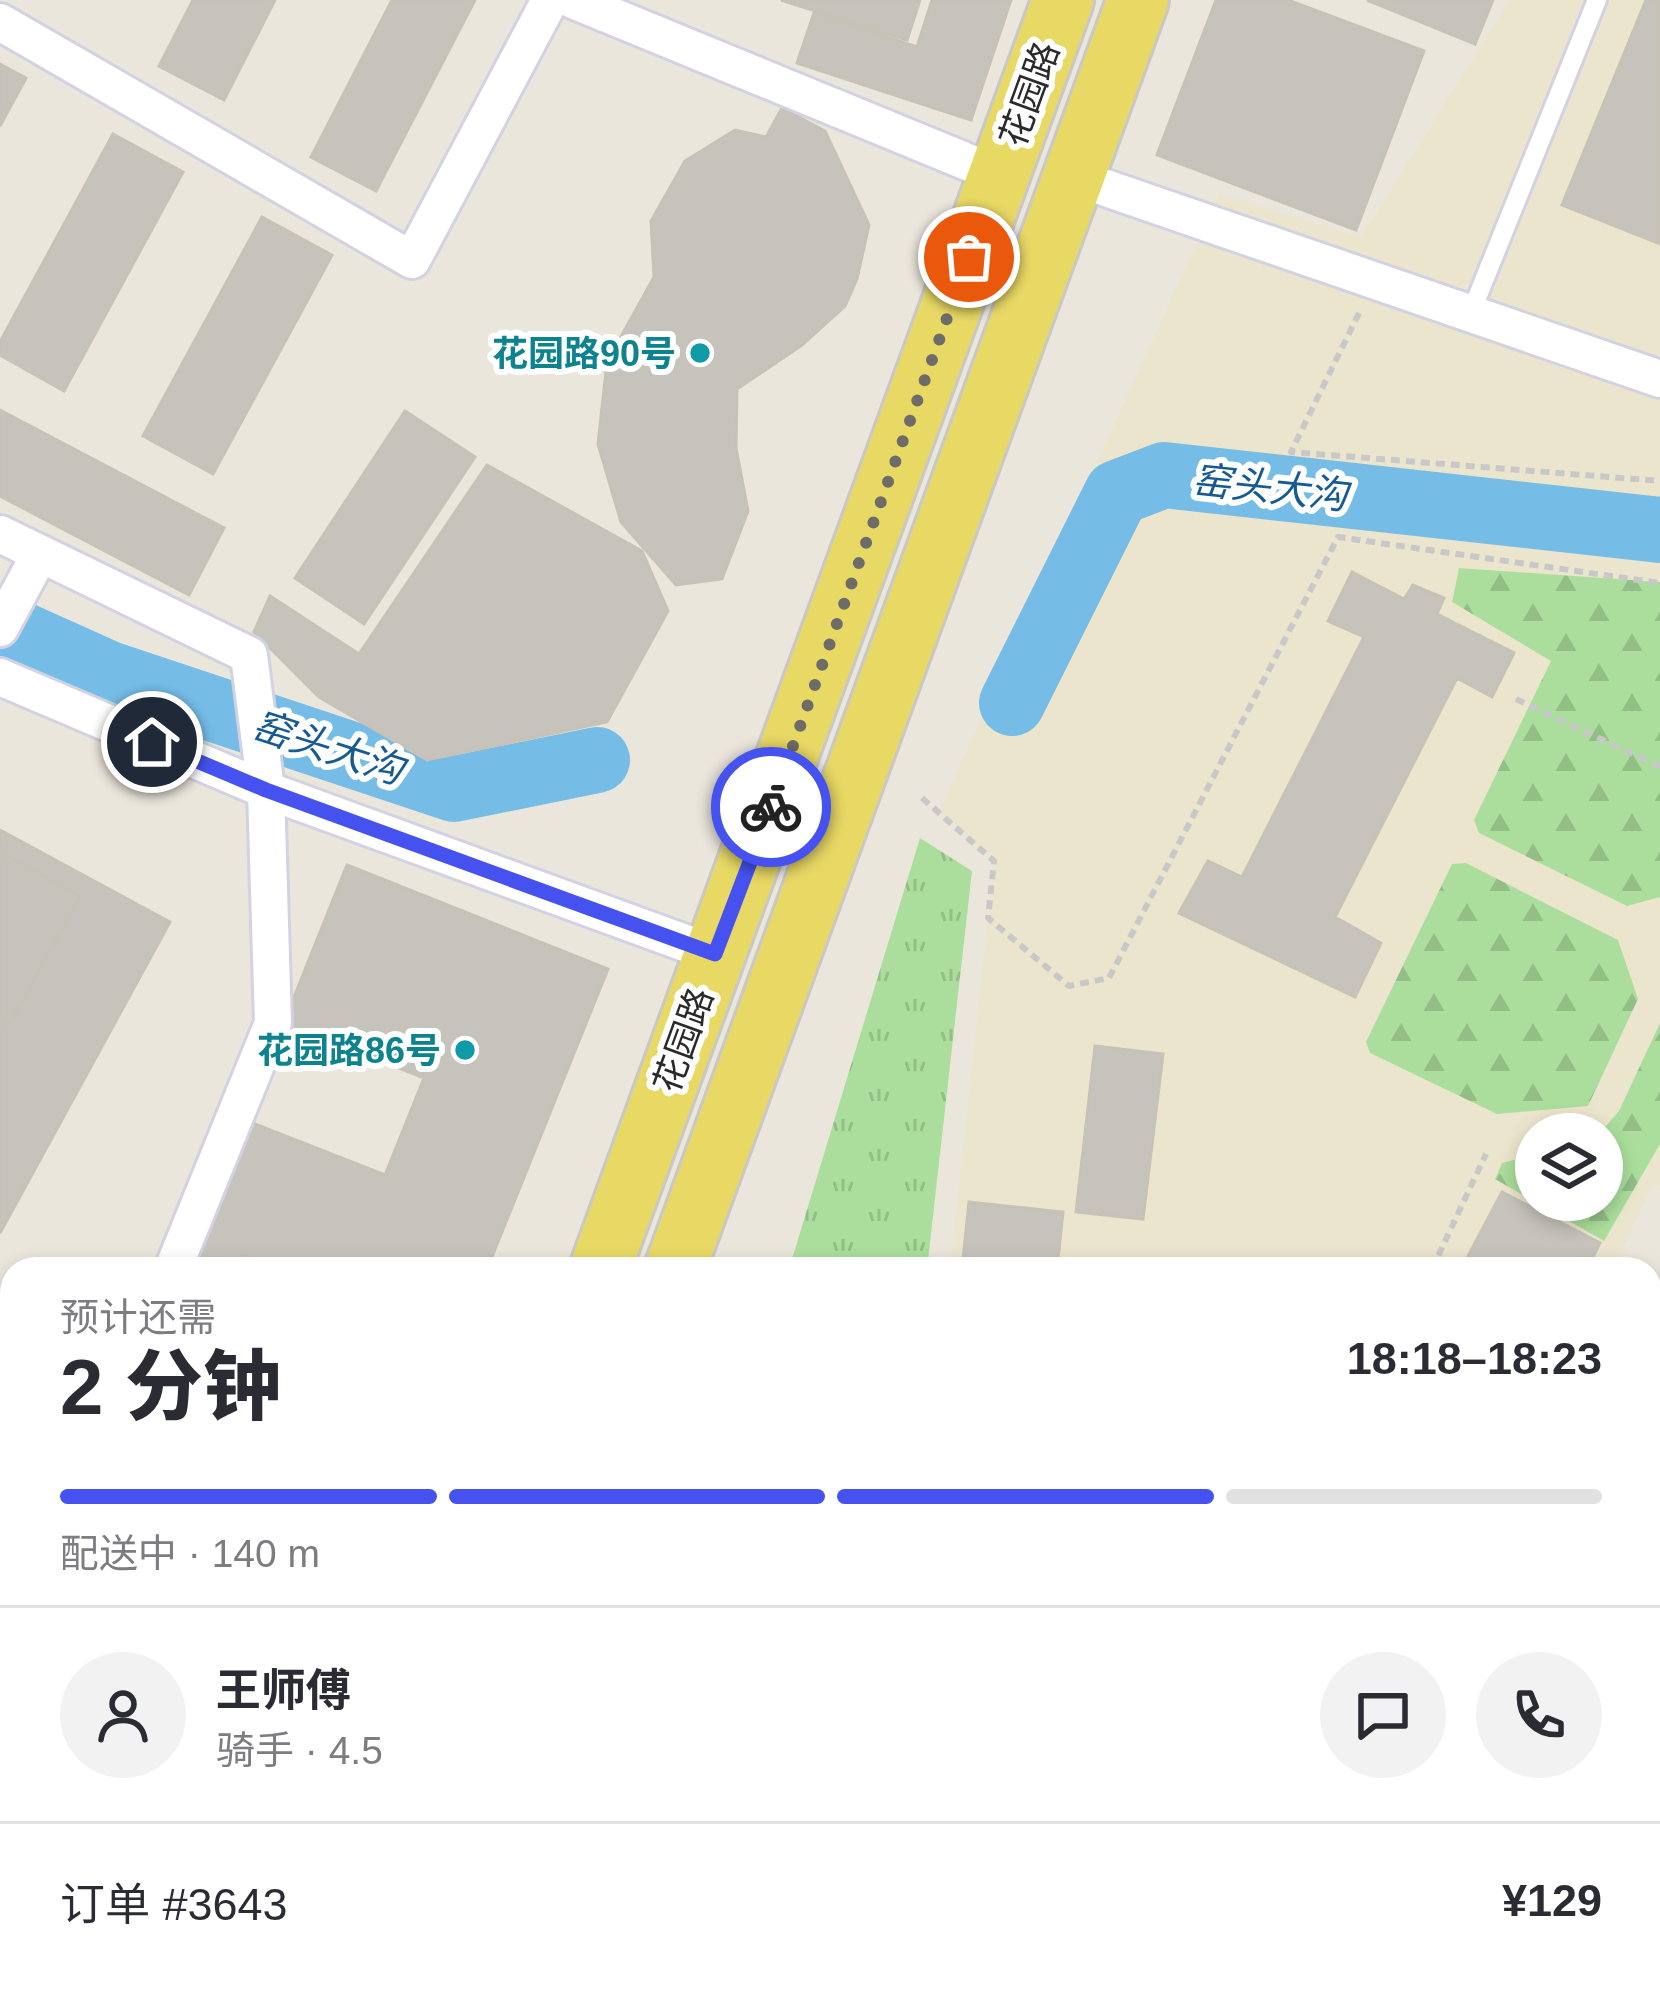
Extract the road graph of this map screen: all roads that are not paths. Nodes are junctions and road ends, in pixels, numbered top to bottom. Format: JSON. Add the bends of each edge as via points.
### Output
{"nodes":[{"id":1,"x":550,"y":0,"type":"edge"},
{"id":2,"x":573,"y":0,"type":"edge"},
{"id":3,"x":1064,"y":0,"type":"edge"},
{"id":4,"x":1138,"y":0,"type":"edge"},
{"id":5,"x":1597,"y":0,"type":"edge"},
{"id":6,"x":0,"y":22,"type":"edge"},
{"id":7,"x":1000,"y":175,"type":"junction"},
{"id":8,"x":1074,"y":177,"type":"junction"},
{"id":9,"x":1470,"y":315,"type":"junction"},
{"id":10,"x":1660,"y":379,"type":"edge"},
{"id":11,"x":0,"y":534,"type":"edge"},
{"id":12,"x":39,"y":556,"type":"junction"},
{"id":13,"x":0,"y":628,"type":"edge"},
{"id":14,"x":0,"y":677,"type":"edge"},
{"id":15,"x":266,"y":790,"type":"junction"},
{"id":16,"x":715,"y":954,"type":"junction"},
{"id":17,"x":177,"y":1257,"type":"edge"},
{"id":18,"x":619,"y":1257,"type":"edge"},
{"id":19,"x":679,"y":1257,"type":"edge"}],
"edges":[{"from":1,"to":6,"type":"street","via":[[412,260]]},
{"from":2,"to":7,"type":"street"},
{"from":3,"to":7,"type":"main road","name":"花园路"},
{"from":4,"to":8,"type":"main road","name":"花园路"},
{"from":5,"to":9,"type":"lane"},
{"from":7,"to":16,"type":"main road","name":"花园路"},
{"from":8,"to":9,"type":"street"},
{"from":8,"to":19,"type":"main road","name":"花园路"},
{"from":9,"to":10,"type":"street"},
{"from":11,"to":12,"type":"street"},
{"from":12,"to":13,"type":"street"},
{"from":12,"to":15,"type":"street","via":[[249,656]]},
{"from":14,"to":15,"type":"street"},
{"from":15,"to":16,"type":"street"},
{"from":15,"to":17,"type":"street","via":[[273,1023]]},
{"from":16,"to":18,"type":"main road","name":"花园路"}]}
